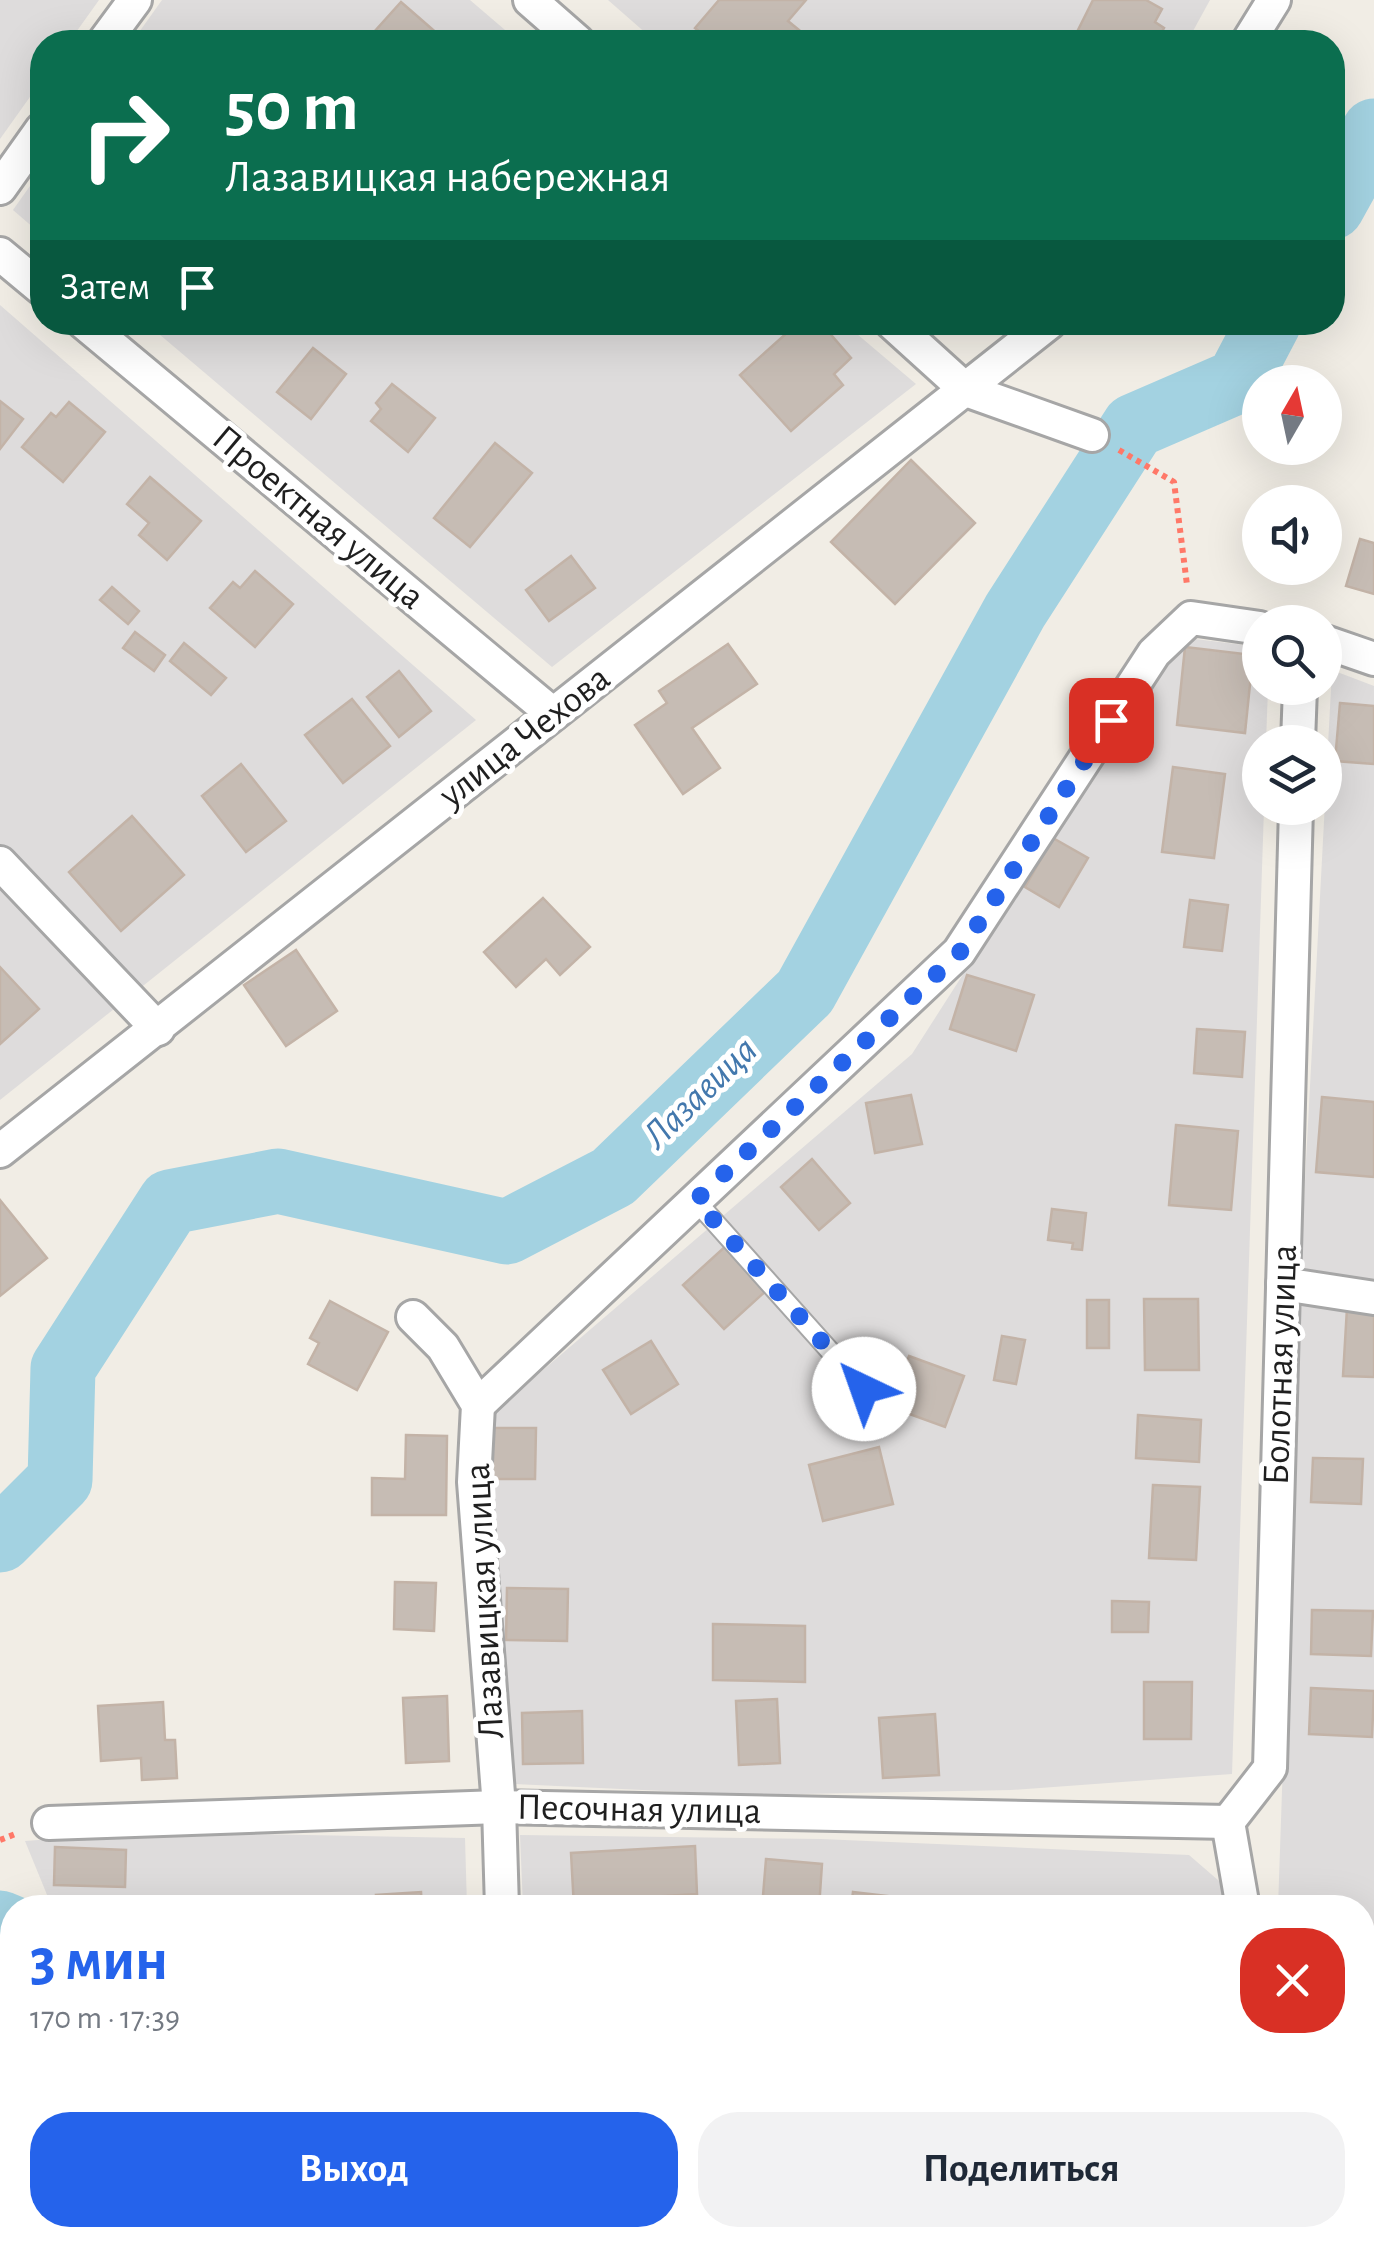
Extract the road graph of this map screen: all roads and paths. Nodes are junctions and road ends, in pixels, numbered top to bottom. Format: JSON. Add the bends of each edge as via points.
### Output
{"nodes":[{"id":1,"x":135,"y":0,"type":"edge"},
{"id":2,"x":530,"y":0,"type":"edge"},
{"id":3,"x":1274,"y":0,"type":"edge"},
{"id":4,"x":113,"y":30,"type":"edge"},
{"id":5,"x":564,"y":30,"type":"edge"},
{"id":6,"x":1255,"y":30,"type":"edge"},
{"id":7,"x":30,"y":146,"type":"edge"},
{"id":8,"x":0,"y":188,"type":"edge"},
{"id":9,"x":0,"y":254,"type":"edge"},
{"id":10,"x":30,"y":279,"type":"edge"},
{"id":11,"x":99,"y":335,"type":"edge"},
{"id":12,"x":905,"y":335,"type":"edge"},
{"id":13,"x":1034,"y":335,"type":"edge"},
{"id":14,"x":966,"y":390,"type":"junction"},
{"id":15,"x":1092,"y":434,"type":"joint"},
{"id":16,"x":1191,"y":618,"type":"junction"},
{"id":17,"x":1242,"y":625,"type":"edge"},
{"id":18,"x":1342,"y":648,"type":"edge"},
{"id":19,"x":1374,"y":658,"type":"edge"},
{"id":20,"x":554,"y":714,"type":"junction"},
{"id":21,"x":1296,"y":825,"type":"edge"},
{"id":22,"x":0,"y":863,"type":"edge"},
{"id":23,"x":158,"y":1029,"type":"junction"},
{"id":24,"x":0,"y":1151,"type":"edge"},
{"id":25,"x":696,"y":1200,"type":"junction"},
{"id":26,"x":1283,"y":1284,"type":"junction"},
{"id":27,"x":1374,"y":1298,"type":"edge"},
{"id":28,"x":412,"y":1317,"type":"dead end"},
{"id":29,"x":864,"y":1389,"type":"dead end"},
{"id":30,"x":478,"y":1405,"type":"junction"},
{"id":31,"x":499,"y":1807,"type":"junction"},
{"id":32,"x":49,"y":1822,"type":"dead end"},
{"id":33,"x":1228,"y":1822,"type":"junction"},
{"id":34,"x":502,"y":1895,"type":"edge"},
{"id":35,"x":1242,"y":1895,"type":"edge"}],
"edges":[{"from":1,"to":4,"type":"street"},
{"from":2,"to":5,"type":"street"},
{"from":3,"to":6,"type":"street"},
{"from":7,"to":8,"type":"street"},
{"from":9,"to":10,"type":"street"},
{"from":11,"to":20,"type":"street","name":"Проектная улица"},
{"from":12,"to":14,"type":"street"},
{"from":13,"to":14,"type":"street","name":"улица Чехова"},
{"from":14,"to":15,"type":"street"},
{"from":14,"to":20,"type":"street","name":"улица Чехова"},
{"from":15,"to":16,"type":"path","via":[[1174,482]]},
{"from":16,"to":17,"type":"street"},
{"from":16,"to":25,"type":"street","via":[[1154,654],[960,952]]},
{"from":18,"to":19,"type":"street"},
{"from":20,"to":23,"type":"street","name":"улица Чехова"},
{"from":21,"to":26,"type":"street","name":"Болотная улица"},
{"from":22,"to":23,"type":"street"},
{"from":23,"to":24,"type":"street","name":"улица Чехова"},
{"from":25,"to":29,"type":"lane"},
{"from":25,"to":30,"type":"street"},
{"from":26,"to":27,"type":"street"},
{"from":26,"to":33,"type":"street","name":"Болотная улица","via":[[1270,1768]]},
{"from":28,"to":30,"type":"street","via":[[444,1346]]},
{"from":30,"to":31,"type":"street","name":"Лазавицкая улица","via":[[474,1482]]},
{"from":31,"to":32,"type":"street","name":"Песочная улица"},
{"from":31,"to":33,"type":"street","name":"Песочная улица"},
{"from":31,"to":34,"type":"street","name":"Лазавицкая улица"},
{"from":33,"to":35,"type":"street"}]}
